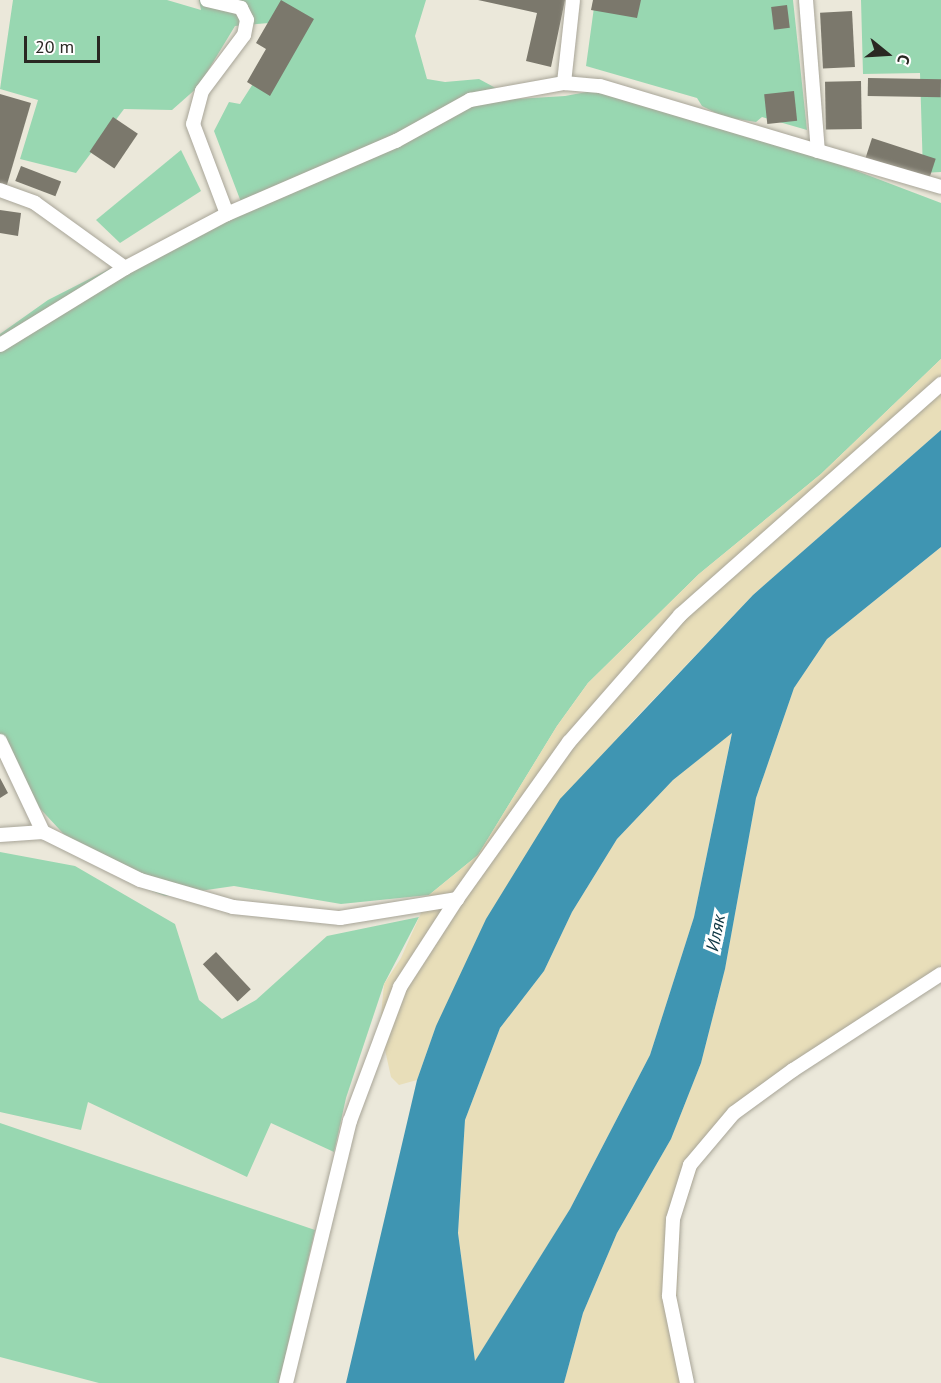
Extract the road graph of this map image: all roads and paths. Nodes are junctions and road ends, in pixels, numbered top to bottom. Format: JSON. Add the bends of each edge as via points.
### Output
{"nodes":[{"id":1,"x":207,"y":0,"type":"edge"},
{"id":2,"x":573,"y":0,"type":"edge"},
{"id":3,"x":806,"y":0,"type":"edge"},
{"id":4,"x":564,"y":83,"type":"junction"},
{"id":5,"x":818,"y":151,"type":"junction"},
{"id":6,"x":941,"y":188,"type":"edge"},
{"id":7,"x":0,"y":190,"type":"edge"},
{"id":8,"x":227,"y":214,"type":"junction"},
{"id":9,"x":125,"y":268,"type":"junction"},
{"id":10,"x":0,"y":345,"type":"edge"},
{"id":11,"x":941,"y":384,"type":"edge"},
{"id":12,"x":0,"y":741,"type":"edge"},
{"id":13,"x":43,"y":832,"type":"junction"},
{"id":14,"x":0,"y":835,"type":"edge"},
{"id":15,"x":457,"y":899,"type":"junction"},
{"id":16,"x":941,"y":974,"type":"edge"},
{"id":17,"x":286,"y":1383,"type":"edge"},
{"id":18,"x":687,"y":1383,"type":"edge"}],
"edges":[{"from":1,"to":8,"type":"lane","via":[[241,8],[247,20],[244,35],[202,91],[193,124]]},
{"from":2,"to":4,"type":"lane"},
{"from":3,"to":5,"type":"lane"},
{"from":4,"to":5,"type":"lane","via":[[600,86]]},
{"from":4,"to":8,"type":"lane","via":[[470,100],[396,141]]},
{"from":5,"to":6,"type":"lane"},
{"from":7,"to":9,"type":"lane","via":[[35,203]]},
{"from":8,"to":9,"type":"lane"},
{"from":9,"to":10,"type":"lane"},
{"from":11,"to":15,"type":"lane","via":[[680,615],[569,742]]},
{"from":12,"to":13,"type":"lane"},
{"from":13,"to":14,"type":"lane"},
{"from":13,"to":15,"type":"lane","via":[[140,880],[232,908],[340,918]]},
{"from":15,"to":17,"type":"lane","via":[[400,987],[350,1121]]},
{"from":16,"to":18,"type":"lane","via":[[734,1113],[690,1165],[673,1219],[669,1296]]}]}
